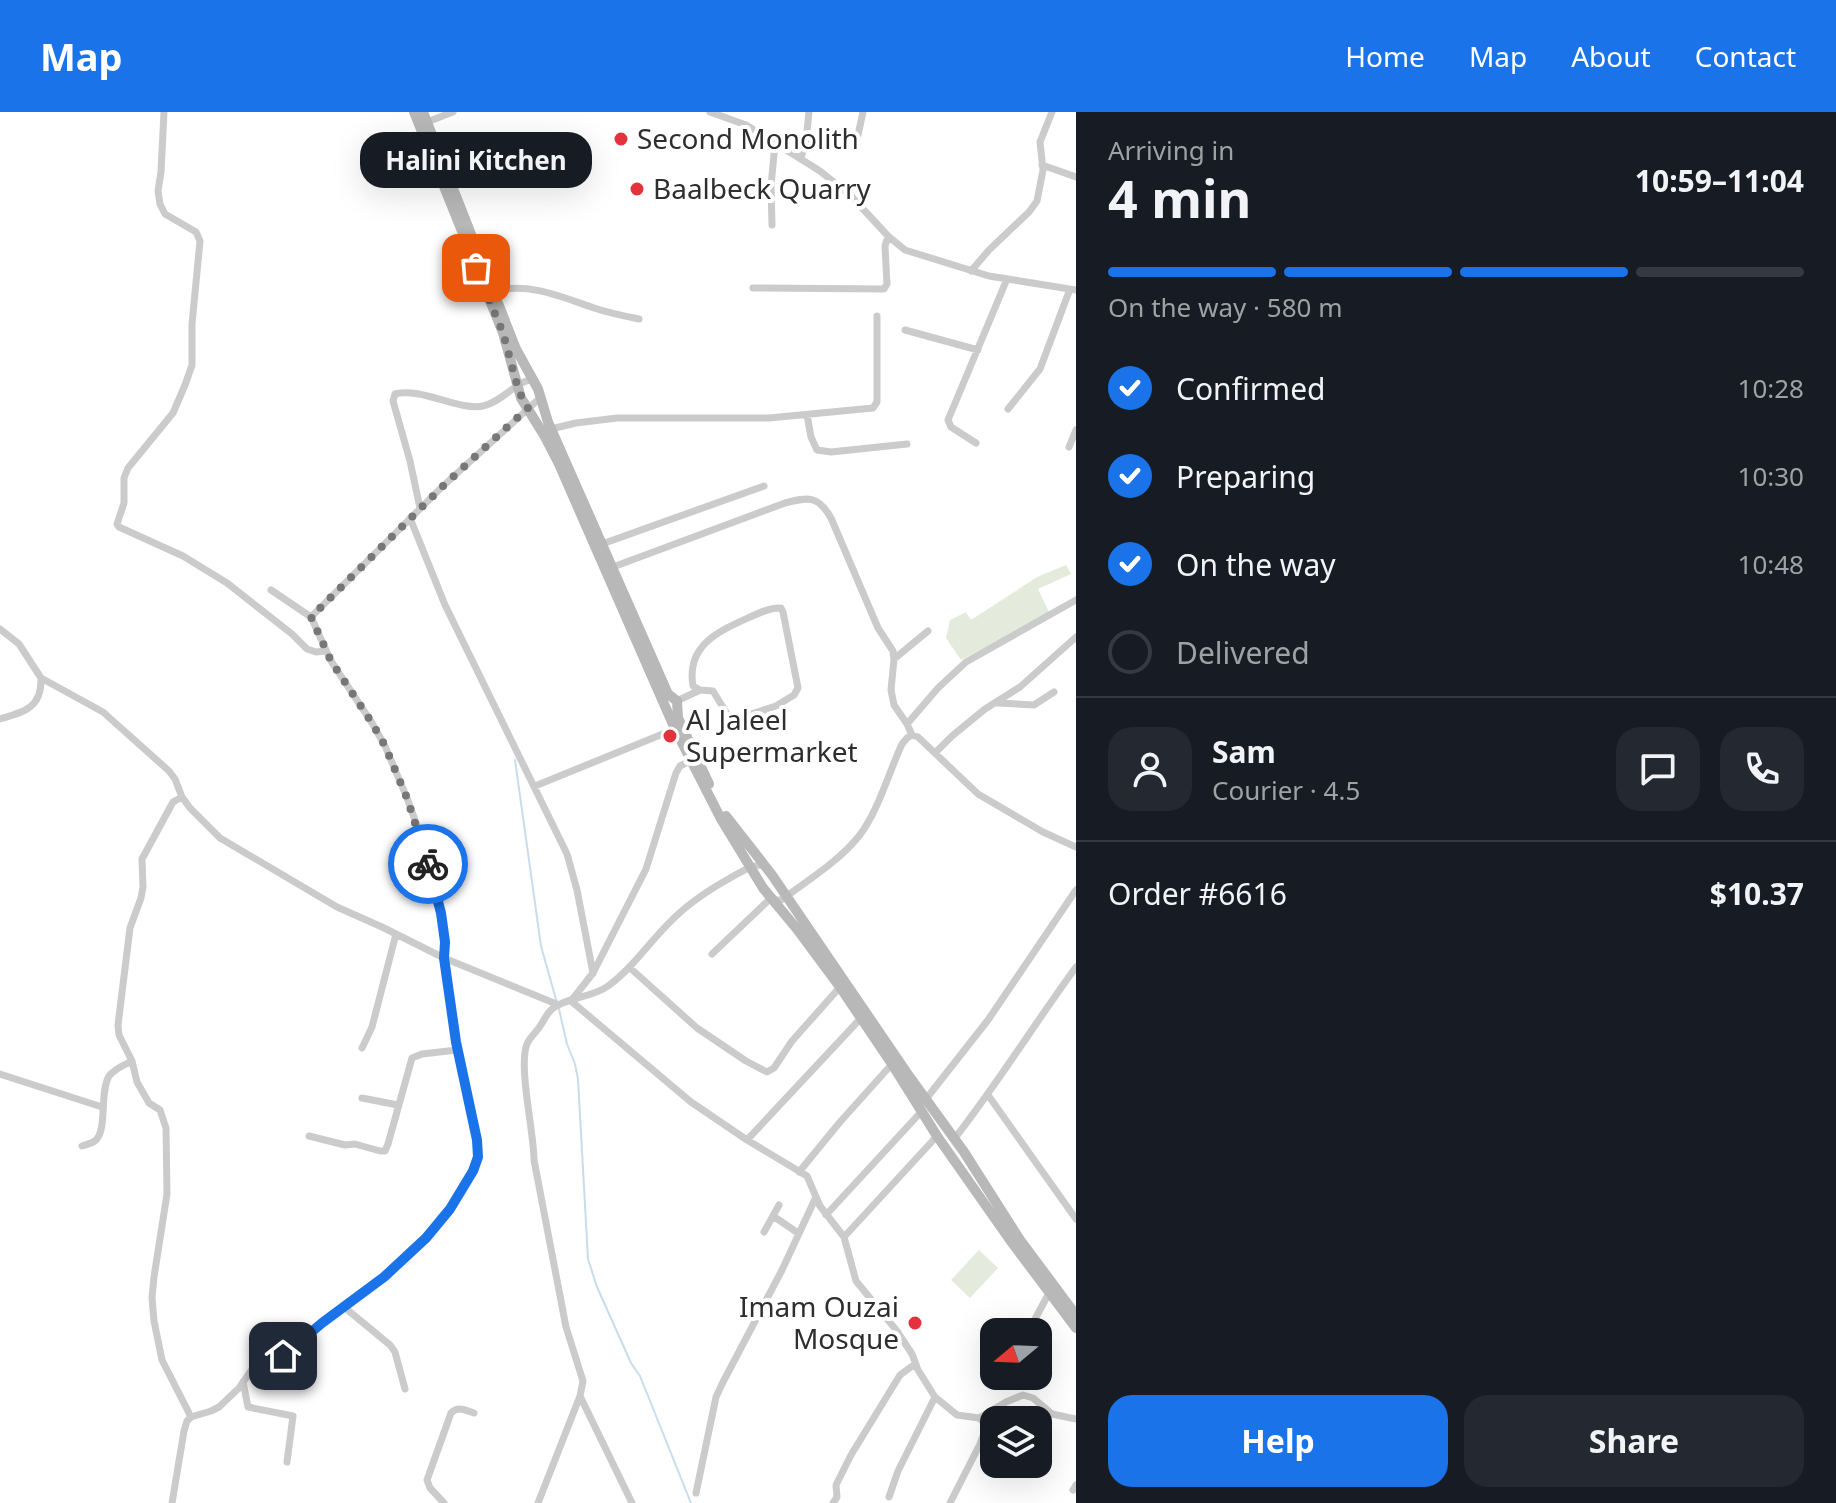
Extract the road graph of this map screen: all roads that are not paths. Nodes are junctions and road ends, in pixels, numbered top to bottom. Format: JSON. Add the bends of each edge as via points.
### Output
{"nodes":[{"id":1,"x":164,"y":112,"type":"edge"},
{"id":2,"x":414,"y":112,"type":"edge"},
{"id":3,"x":453,"y":112,"type":"edge"},
{"id":4,"x":710,"y":112,"type":"edge"},
{"id":5,"x":809,"y":112,"type":"edge"},
{"id":6,"x":863,"y":112,"type":"edge"},
{"id":7,"x":1039,"y":112,"type":"edge"},
{"id":8,"x":721,"y":113,"type":"edge"},
{"id":9,"x":1050,"y":114,"type":"edge"},
{"id":10,"x":425,"y":117,"type":"edge"},
{"id":11,"x":806,"y":141,"type":"junction"},
{"id":12,"x":775,"y":144,"type":"junction"},
{"id":13,"x":801,"y":158,"type":"junction"},
{"id":14,"x":1042,"y":165,"type":"junction"},
{"id":15,"x":1076,"y":177,"type":"edge"},
{"id":16,"x":772,"y":225,"type":"dead end"},
{"id":17,"x":888,"y":236,"type":"junction"},
{"id":18,"x":971,"y":271,"type":"junction"},
{"id":19,"x":1007,"y":279,"type":"junction"},
{"id":20,"x":753,"y":288,"type":"dead end"},
{"id":21,"x":1073,"y":290,"type":"edge"},
{"id":22,"x":494,"y":291,"type":"junction"},
{"id":23,"x":877,"y":316,"type":"dead end"},
{"id":24,"x":639,"y":319,"type":"dead end"},
{"id":25,"x":905,"y":330,"type":"dead end"},
{"id":26,"x":978,"y":350,"type":"junction"},
{"id":27,"x":533,"y":380,"type":"junction"},
{"id":28,"x":517,"y":386,"type":"junction"},
{"id":29,"x":540,"y":398,"type":"junction"},
{"id":30,"x":528,"y":408,"type":"junction"},
{"id":31,"x":1008,"y":409,"type":"dead end"},
{"id":32,"x":807,"y":415,"type":"junction"},
{"id":33,"x":551,"y":429,"type":"junction"},
{"id":34,"x":1076,"y":430,"type":"edge"},
{"id":35,"x":976,"y":443,"type":"dead end"},
{"id":36,"x":907,"y":444,"type":"dead end"},
{"id":37,"x":1069,"y":447,"type":"dead end"},
{"id":38,"x":764,"y":486,"type":"dead end"},
{"id":39,"x":420,"y":508,"type":"junction"},
{"id":40,"x":410,"y":518,"type":"junction"},
{"id":41,"x":602,"y":544,"type":"junction"},
{"id":42,"x":613,"y":567,"type":"junction"},
{"id":43,"x":271,"y":590,"type":"dead end"},
{"id":44,"x":1076,"y":600,"type":"edge"},
{"id":45,"x":1060,"y":608,"type":"junction"},
{"id":46,"x":1076,"y":613,"type":"edge"},
{"id":47,"x":311,"y":617,"type":"junction"},
{"id":48,"x":0,"y":629,"type":"edge"},
{"id":49,"x":928,"y":631,"type":"dead end"},
{"id":50,"x":1076,"y":637,"type":"edge"},
{"id":51,"x":326,"y":651,"type":"junction"},
{"id":52,"x":894,"y":659,"type":"junction"},
{"id":53,"x":41,"y":678,"type":"junction"},
{"id":54,"x":700,"y":690,"type":"junction"},
{"id":55,"x":1054,"y":692,"type":"dead end"},
{"id":56,"x":677,"y":701,"type":"junction"},
{"id":57,"x":995,"y":702,"type":"junction"},
{"id":58,"x":0,"y":719,"type":"edge"},
{"id":59,"x":907,"y":724,"type":"junction"},
{"id":60,"x":675,"y":729,"type":"junction"},
{"id":61,"x":912,"y":735,"type":"junction"},
{"id":62,"x":935,"y":753,"type":"junction"},
{"id":63,"x":690,"y":761,"type":"junction"},
{"id":64,"x":535,"y":786,"type":"junction"},
{"id":65,"x":182,"y":797,"type":"junction"},
{"id":66,"x":1076,"y":847,"type":"edge"},
{"id":67,"x":765,"y":865,"type":"junction"},
{"id":68,"x":750,"y":867,"type":"junction"},
{"id":69,"x":1076,"y":890,"type":"edge"},
{"id":70,"x":787,"y":896,"type":"junction"},
{"id":71,"x":772,"y":899,"type":"junction"},
{"id":72,"x":1068,"y":903,"type":"junction"},
{"id":73,"x":1076,"y":909,"type":"edge"},
{"id":74,"x":396,"y":934,"type":"junction"},
{"id":75,"x":712,"y":954,"type":"dead end"},
{"id":76,"x":444,"y":958,"type":"junction"},
{"id":77,"x":629,"y":967,"type":"junction"},
{"id":78,"x":1076,"y":967,"type":"edge"},
{"id":79,"x":593,"y":973,"type":"junction"},
{"id":80,"x":840,"y":987,"type":"junction"},
{"id":81,"x":571,"y":1001,"type":"junction"},
{"id":82,"x":559,"y":1005,"type":"junction"},
{"id":83,"x":861,"y":1018,"type":"junction"},
{"id":84,"x":362,"y":1048,"type":"dead end"},
{"id":85,"x":457,"y":1050,"type":"junction"},
{"id":86,"x":132,"y":1061,"type":"junction"},
{"id":87,"x":892,"y":1064,"type":"junction"},
{"id":88,"x":0,"y":1074,"type":"edge"},
{"id":89,"x":988,"y":1095,"type":"junction"},
{"id":90,"x":362,"y":1098,"type":"dead end"},
{"id":91,"x":926,"y":1099,"type":"junction"},
{"id":92,"x":398,"y":1105,"type":"junction"},
{"id":93,"x":102,"y":1107,"type":"junction"},
{"id":94,"x":921,"y":1112,"type":"junction"},
{"id":95,"x":945,"y":1126,"type":"junction"},
{"id":96,"x":935,"y":1134,"type":"junction"},
{"id":97,"x":309,"y":1136,"type":"dead end"},
{"id":98,"x":955,"y":1138,"type":"junction"},
{"id":99,"x":747,"y":1140,"type":"junction"},
{"id":100,"x":82,"y":1146,"type":"dead end"},
{"id":101,"x":964,"y":1152,"type":"junction"},
{"id":102,"x":953,"y":1160,"type":"junction"},
{"id":103,"x":799,"y":1172,"type":"junction"},
{"id":104,"x":816,"y":1197,"type":"junction"},
{"id":105,"x":779,"y":1205,"type":"dead end"},
{"id":106,"x":826,"y":1215,"type":"junction"},
{"id":107,"x":773,"y":1216,"type":"junction"},
{"id":108,"x":1076,"y":1219,"type":"edge"},
{"id":109,"x":764,"y":1232,"type":"dead end"},
{"id":110,"x":798,"y":1233,"type":"junction"},
{"id":111,"x":844,"y":1237,"type":"junction"},
{"id":112,"x":1049,"y":1293,"type":"junction"},
{"id":113,"x":344,"y":1307,"type":"junction"},
{"id":114,"x":1076,"y":1315,"type":"edge"},
{"id":115,"x":1036,"y":1318,"type":"edge"},
{"id":116,"x":1076,"y":1328,"type":"edge"},
{"id":117,"x":915,"y":1364,"type":"junction"},
{"id":118,"x":243,"y":1382,"type":"junction"},
{"id":119,"x":405,"y":1389,"type":"dead end"},
{"id":120,"x":580,"y":1396,"type":"junction"},
{"id":121,"x":935,"y":1397,"type":"junction"},
{"id":122,"x":474,"y":1413,"type":"dead end"},
{"id":123,"x":191,"y":1417,"type":"junction"},
{"id":124,"x":979,"y":1418,"type":"junction"},
{"id":125,"x":1076,"y":1419,"type":"edge"},
{"id":126,"x":287,"y":1462,"type":"dead end"},
{"id":127,"x":696,"y":1493,"type":"dead end"},
{"id":128,"x":889,"y":1497,"type":"dead end"},
{"id":129,"x":172,"y":1503,"type":"edge"},
{"id":130,"x":444,"y":1503,"type":"edge"},
{"id":131,"x":538,"y":1503,"type":"edge"},
{"id":132,"x":632,"y":1503,"type":"edge"},
{"id":133,"x":833,"y":1503,"type":"edge"},
{"id":134,"x":950,"y":1503,"type":"edge"}],
"edges":[{"from":1,"to":51,"type":"street","via":[[160,204],[200,241],[192,365],[173,413],[128,468],[117,524],[227,583],[307,649]]},
{"from":2,"to":28,"type":"main road","via":[[503,333]]},
{"from":3,"to":10,"type":"street"},
{"from":4,"to":8,"type":"street"},
{"from":5,"to":11,"type":"street"},
{"from":6,"to":11,"type":"street","via":[[858,135],[851,141]]},
{"from":7,"to":9,"type":"street"},
{"from":8,"to":12,"type":"street"},
{"from":9,"to":14,"type":"street","via":[[1039,146]]},
{"from":10,"to":22,"type":"main road"},
{"from":11,"to":13,"type":"street"},
{"from":12,"to":13,"type":"street"},
{"from":12,"to":16,"type":"street"},
{"from":13,"to":17,"type":"street","via":[[851,196]]},
{"from":14,"to":15,"type":"street"},
{"from":14,"to":18,"type":"street","via":[[1035,205]]},
{"from":17,"to":18,"type":"street","via":[[915,254]]},
{"from":17,"to":20,"type":"street","via":[[884,289]]},
{"from":18,"to":19,"type":"street"},
{"from":19,"to":21,"type":"street"},
{"from":19,"to":26,"type":"street"},
{"from":21,"to":31,"type":"street","via":[[1040,369]]},
{"from":22,"to":24,"type":"street","via":[[559,295]]},
{"from":22,"to":27,"type":"main road"},
{"from":23,"to":32,"type":"street","via":[[875,407]]},
{"from":25,"to":26,"type":"street"},
{"from":26,"to":35,"type":"street","via":[[948,420]]},
{"from":27,"to":28,"type":"street"},
{"from":27,"to":29,"type":"main road"},
{"from":28,"to":30,"type":"main road"},
{"from":28,"to":39,"type":"street","via":[[497,401],[475,407],[420,394],[395,394]]},
{"from":29,"to":30,"type":"street"},
{"from":29,"to":33,"type":"main road"},
{"from":30,"to":39,"type":"street"},
{"from":30,"to":60,"type":"main road","via":[[562,472]]},
{"from":32,"to":33,"type":"street","via":[[635,417]]},
{"from":32,"to":36,"type":"street","via":[[817,450]]},
{"from":33,"to":41,"type":"main road"},
{"from":34,"to":37,"type":"street"},
{"from":38,"to":41,"type":"street"},
{"from":39,"to":40,"type":"street"},
{"from":40,"to":47,"type":"street"},
{"from":40,"to":64,"type":"street","via":[[445,605]]},
{"from":41,"to":42,"type":"main road"},
{"from":42,"to":52,"type":"street","via":[[785,503],[814,500],[831,518]]},
{"from":42,"to":56,"type":"main road","via":[[668,694]]},
{"from":43,"to":47,"type":"street"},
{"from":44,"to":45,"type":"street"},
{"from":45,"to":46,"type":"street"},
{"from":45,"to":59,"type":"street","via":[[966,662]]},
{"from":47,"to":51,"type":"street"},
{"from":48,"to":53,"type":"street","via":[[19,644]]},
{"from":49,"to":52,"type":"street"},
{"from":50,"to":57,"type":"street"},
{"from":51,"to":76,"type":"street","via":[[378,733],[407,798],[441,913]]},
{"from":52,"to":59,"type":"street","via":[[892,697]]},
{"from":53,"to":58,"type":"street","via":[[42,690],[33,705]]},
{"from":53,"to":65,"type":"street","via":[[103,712],[169,771]]},
{"from":54,"to":54,"type":"street","via":[[693,686],[692,673],[705,643],[723,629],[781,608],[798,688],[794,695],[736,719],[729,717],[713,691]]},
{"from":54,"to":56,"type":"street"},
{"from":55,"to":57,"type":"street","via":[[1034,705]]},
{"from":56,"to":67,"type":"main road","via":[[678,718],[721,808]]},
{"from":57,"to":62,"type":"street"},
{"from":59,"to":61,"type":"street"},
{"from":60,"to":63,"type":"main road"},
{"from":60,"to":64,"type":"street"},
{"from":61,"to":62,"type":"street"},
{"from":61,"to":70,"type":"street","via":[[902,744],[859,836]]},
{"from":62,"to":66,"type":"street","via":[[978,794]]},
{"from":63,"to":68,"type":"main road"},
{"from":63,"to":79,"type":"street","via":[[676,773],[646,869]]},
{"from":64,"to":79,"type":"street","via":[[573,872]]},
{"from":65,"to":74,"type":"street","via":[[220,838],[337,907]]},
{"from":65,"to":86,"type":"street","via":[[173,802],[142,859],[143,887],[130,928],[118,1025]]},
{"from":67,"to":68,"type":"street"},
{"from":67,"to":70,"type":"main road"},
{"from":68,"to":71,"type":"main road"},
{"from":68,"to":77,"type":"street","via":[[671,920]]},
{"from":69,"to":72,"type":"street"},
{"from":70,"to":71,"type":"street"},
{"from":70,"to":91,"type":"main road"},
{"from":71,"to":75,"type":"street"},
{"from":71,"to":80,"type":"main road"},
{"from":72,"to":73,"type":"street"},
{"from":72,"to":91,"type":"street"},
{"from":74,"to":76,"type":"street"},
{"from":74,"to":84,"type":"street"},
{"from":76,"to":82,"type":"street"},
{"from":76,"to":85,"type":"street"},
{"from":77,"to":80,"type":"street","via":[[697,1028],[767,1072]]},
{"from":77,"to":81,"type":"street","via":[[603,989]]},
{"from":78,"to":89,"type":"street"},
{"from":79,"to":81,"type":"street"},
{"from":80,"to":83,"type":"main road"},
{"from":81,"to":82,"type":"street"},
{"from":81,"to":99,"type":"street","via":[[691,1102]]},
{"from":82,"to":120,"type":"street","via":[[528,1041],[525,1073],[534,1160],[566,1327],[583,1381]]},
{"from":83,"to":87,"type":"main road"},
{"from":83,"to":99,"type":"street"},
{"from":85,"to":92,"type":"street","via":[[412,1058]]},
{"from":85,"to":113,"type":"street","via":[[477,1140],[473,1171],[426,1238]]},
{"from":86,"to":93,"type":"street","via":[[110,1076]]},
{"from":86,"to":123,"type":"street","via":[[142,1092],[160,1110],[166,1128],[167,1194],[152,1298],[162,1360]]},
{"from":87,"to":94,"type":"main road"},
{"from":87,"to":103,"type":"street"},
{"from":88,"to":93,"type":"street"},
{"from":89,"to":98,"type":"street"},
{"from":89,"to":108,"type":"street"},
{"from":90,"to":92,"type":"street"},
{"from":91,"to":95,"type":"main road"},
{"from":92,"to":97,"type":"street","via":[[385,1151]]},
{"from":93,"to":100,"type":"street","via":[[98,1136]]},
{"from":94,"to":96,"type":"main road"},
{"from":94,"to":106,"type":"street"},
{"from":95,"to":96,"type":"main road"},
{"from":95,"to":98,"type":"main road"},
{"from":96,"to":102,"type":"main road"},
{"from":96,"to":111,"type":"street"},
{"from":98,"to":101,"type":"main road"},
{"from":99,"to":103,"type":"street"},
{"from":101,"to":102,"type":"main road"},
{"from":101,"to":114,"type":"main road"},
{"from":102,"to":112,"type":"main road"},
{"from":103,"to":104,"type":"street","via":[[808,1178]]},
{"from":104,"to":106,"type":"street"},
{"from":104,"to":110,"type":"street"},
{"from":105,"to":107,"type":"street"},
{"from":106,"to":111,"type":"street"},
{"from":107,"to":109,"type":"street"},
{"from":107,"to":110,"type":"street"},
{"from":110,"to":127,"type":"street","via":[[716,1397]]},
{"from":111,"to":117,"type":"street","via":[[856,1281],[897,1331]]},
{"from":112,"to":115,"type":"street"},
{"from":112,"to":116,"type":"main road"},
{"from":113,"to":118,"type":"street","via":[[283,1356],[255,1365]]},
{"from":113,"to":119,"type":"street","via":[[390,1345]]},
{"from":117,"to":121,"type":"street"},
{"from":117,"to":133,"type":"street","via":[[900,1375],[851,1455]]},
{"from":118,"to":123,"type":"street","via":[[219,1407]]},
{"from":118,"to":126,"type":"street","via":[[248,1407],[293,1416]]},
{"from":120,"to":131,"type":"street"},
{"from":120,"to":132,"type":"street"},
{"from":121,"to":124,"type":"street","via":[[957,1415]]},
{"from":121,"to":128,"type":"street"},
{"from":122,"to":130,"type":"street","via":[[462,1408],[451,1413],[427,1480]]},
{"from":123,"to":129,"type":"street"},
{"from":124,"to":125,"type":"street","via":[[1023,1395],[1052,1414]]},
{"from":124,"to":134,"type":"street","via":[[987,1429]]}]}
